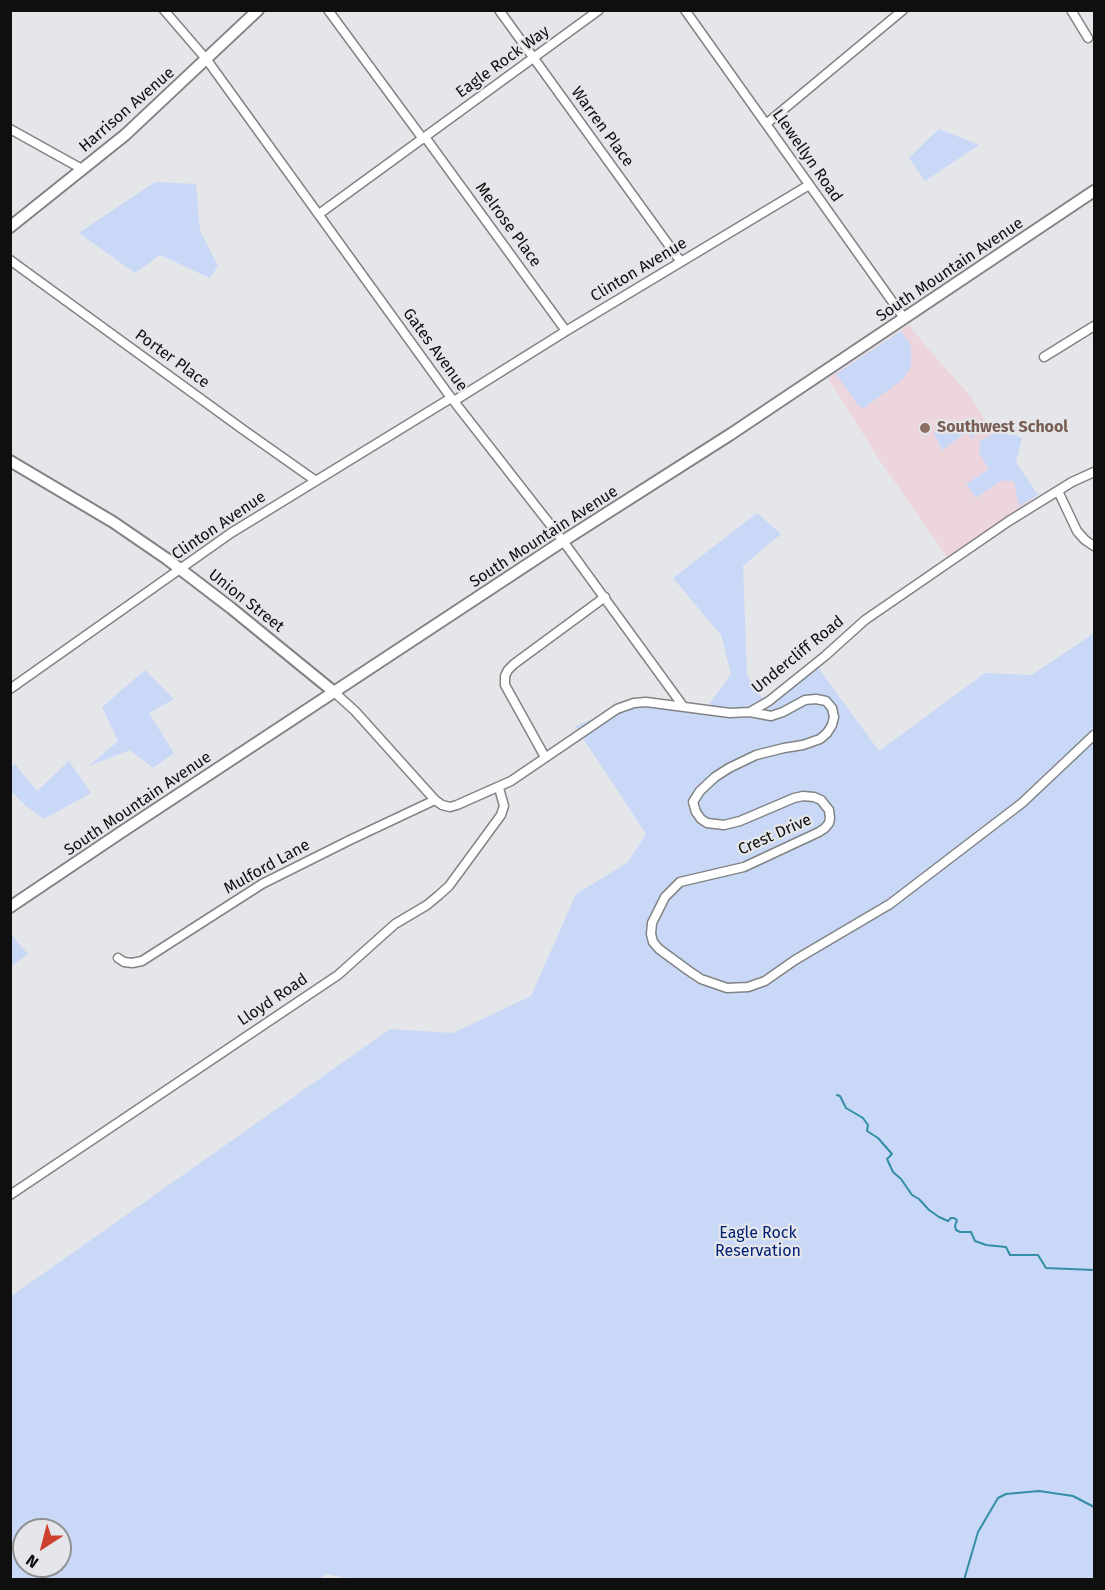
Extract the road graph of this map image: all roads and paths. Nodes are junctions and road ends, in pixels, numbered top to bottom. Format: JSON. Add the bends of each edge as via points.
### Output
{"nodes":[{"id":1,"x":164,"y":10,"type":"edge"},
{"id":2,"x":258,"y":10,"type":"edge"},
{"id":3,"x":328,"y":10,"type":"edge"},
{"id":4,"x":499,"y":10,"type":"edge"},
{"id":5,"x":599,"y":10,"type":"edge"},
{"id":6,"x":685,"y":10,"type":"edge"},
{"id":7,"x":903,"y":10,"type":"edge"},
{"id":8,"x":1071,"y":10,"type":"edge"},
{"id":9,"x":1088,"y":38,"type":"dead end"},
{"id":10,"x":534,"y":58,"type":"junction"},
{"id":11,"x":207,"y":60,"type":"junction"},
{"id":12,"x":766,"y":124,"type":"junction"},
{"id":13,"x":10,"y":129,"type":"edge"},
{"id":14,"x":424,"y":138,"type":"junction"},
{"id":15,"x":82,"y":170,"type":"junction"},
{"id":16,"x":809,"y":185,"type":"junction"},
{"id":17,"x":1095,"y":191,"type":"edge"},
{"id":18,"x":319,"y":214,"type":"junction"},
{"id":19,"x":10,"y":227,"type":"edge"},
{"id":20,"x":10,"y":260,"type":"edge"},
{"id":21,"x":681,"y":262,"type":"junction"},
{"id":22,"x":904,"y":318,"type":"junction"},
{"id":23,"x":1095,"y":326,"type":"edge"},
{"id":24,"x":567,"y":331,"type":"junction"},
{"id":25,"x":1044,"y":357,"type":"dead end"},
{"id":26,"x":452,"y":399,"type":"junction"},
{"id":27,"x":10,"y":461,"type":"edge"},
{"id":28,"x":1095,"y":472,"type":"edge"},
{"id":29,"x":316,"y":481,"type":"junction"},
{"id":30,"x":1058,"y":491,"type":"junction"},
{"id":31,"x":563,"y":541,"type":"junction"},
{"id":32,"x":1095,"y":546,"type":"edge"},
{"id":33,"x":181,"y":569,"type":"junction"},
{"id":34,"x":605,"y":597,"type":"junction"},
{"id":35,"x":10,"y":689,"type":"edge"},
{"id":36,"x":334,"y":692,"type":"junction"},
{"id":37,"x":683,"y":706,"type":"junction"},
{"id":38,"x":750,"y":712,"type":"junction"},
{"id":39,"x":1095,"y":735,"type":"edge"},
{"id":40,"x":545,"y":758,"type":"junction"},
{"id":41,"x":499,"y":788,"type":"junction"},
{"id":42,"x":435,"y":800,"type":"junction"},
{"id":43,"x":10,"y":907,"type":"edge"},
{"id":44,"x":118,"y":958,"type":"dead end"},
{"id":45,"x":10,"y":1195,"type":"edge"}],
"edges":[{"from":1,"to":11,"type":"street","name":"Gates Avenue"},
{"from":2,"to":11,"type":"street","name":"Harrison Avenue"},
{"from":3,"to":14,"type":"street","name":"Melrose Place"},
{"from":4,"to":10,"type":"street","name":"Warren Place"},
{"from":5,"to":10,"type":"street","name":"Eagle Rock Way"},
{"from":6,"to":12,"type":"street","name":"Llewellyn Road"},
{"from":7,"to":12,"type":"street"},
{"from":8,"to":9,"type":"street"},
{"from":10,"to":14,"type":"street","name":"Eagle Rock Way"},
{"from":10,"to":21,"type":"street","name":"Warren Place"},
{"from":11,"to":15,"type":"street","name":"Harrison Avenue"},
{"from":11,"to":18,"type":"street","name":"Gates Avenue"},
{"from":12,"to":16,"type":"street","name":"Llewellyn Road"},
{"from":13,"to":15,"type":"street"},
{"from":14,"to":18,"type":"street","name":"Eagle Rock Way"},
{"from":14,"to":24,"type":"street","name":"Melrose Place"},
{"from":15,"to":19,"type":"street","name":"Harrison Avenue"},
{"from":16,"to":21,"type":"street","name":"Clinton Avenue"},
{"from":16,"to":22,"type":"street","name":"Llewellyn Road"},
{"from":17,"to":22,"type":"street","name":"South Mountain Avenue"},
{"from":18,"to":26,"type":"street","name":"Gates Avenue"},
{"from":20,"to":29,"type":"street","name":"Porter Place"},
{"from":21,"to":24,"type":"street","name":"Clinton Avenue"},
{"from":22,"to":31,"type":"street","name":"South Mountain Avenue"},
{"from":23,"to":25,"type":"street"},
{"from":24,"to":26,"type":"street","name":"Clinton Avenue"},
{"from":26,"to":29,"type":"street","name":"Clinton Avenue"},
{"from":26,"to":31,"type":"street","name":"Gates Avenue"},
{"from":27,"to":33,"type":"street","name":"Union Street","via":[[113,522]]},
{"from":28,"to":30,"type":"street","name":"Undercliff Road"},
{"from":29,"to":33,"type":"street","name":"Clinton Avenue"},
{"from":30,"to":32,"type":"street","via":[[1077,531]]},
{"from":30,"to":38,"type":"street","name":"Undercliff Road","via":[[866,620],[769,701]]},
{"from":31,"to":34,"type":"street","name":"Gates Avenue"},
{"from":31,"to":36,"type":"street","name":"South Mountain Avenue"},
{"from":33,"to":35,"type":"street","name":"Clinton Avenue"},
{"from":33,"to":36,"type":"street","name":"Union Street"},
{"from":34,"to":37,"type":"street","name":"Gates Avenue"},
{"from":34,"to":40,"type":"street","via":[[514,664],[505,676],[506,686]]},
{"from":36,"to":42,"type":"street","name":"Union Street"},
{"from":36,"to":43,"type":"street","name":"South Mountain Avenue"},
{"from":37,"to":38,"type":"street","name":"Undercliff Road"},
{"from":37,"to":40,"type":"street","name":"Undercliff Road","via":[[646,702],[617,709]]},
{"from":38,"to":39,"type":"street","name":"Crest Drive","via":[[771,716],[816,699],[826,701],[834,717],[820,739],[756,755],[714,777],[693,802],[700,819],[724,825],[803,795],[821,800],[830,810],[830,818],[819,832],[744,867],[680,882],[665,897],[652,923],[653,942],[695,975],[727,988],[765,981],[890,904],[1022,803]]},
{"from":40,"to":41,"type":"street","name":"Undercliff Road"},
{"from":41,"to":42,"type":"street","name":"Undercliff Road","via":[[450,807]]},
{"from":41,"to":45,"type":"street","name":"Lloyd Road","via":[[504,806],[501,816],[440,895],[395,924],[338,975]]},
{"from":42,"to":44,"type":"street","name":"Mulford Lane","via":[[262,884],[142,961],[132,963]]}]}
